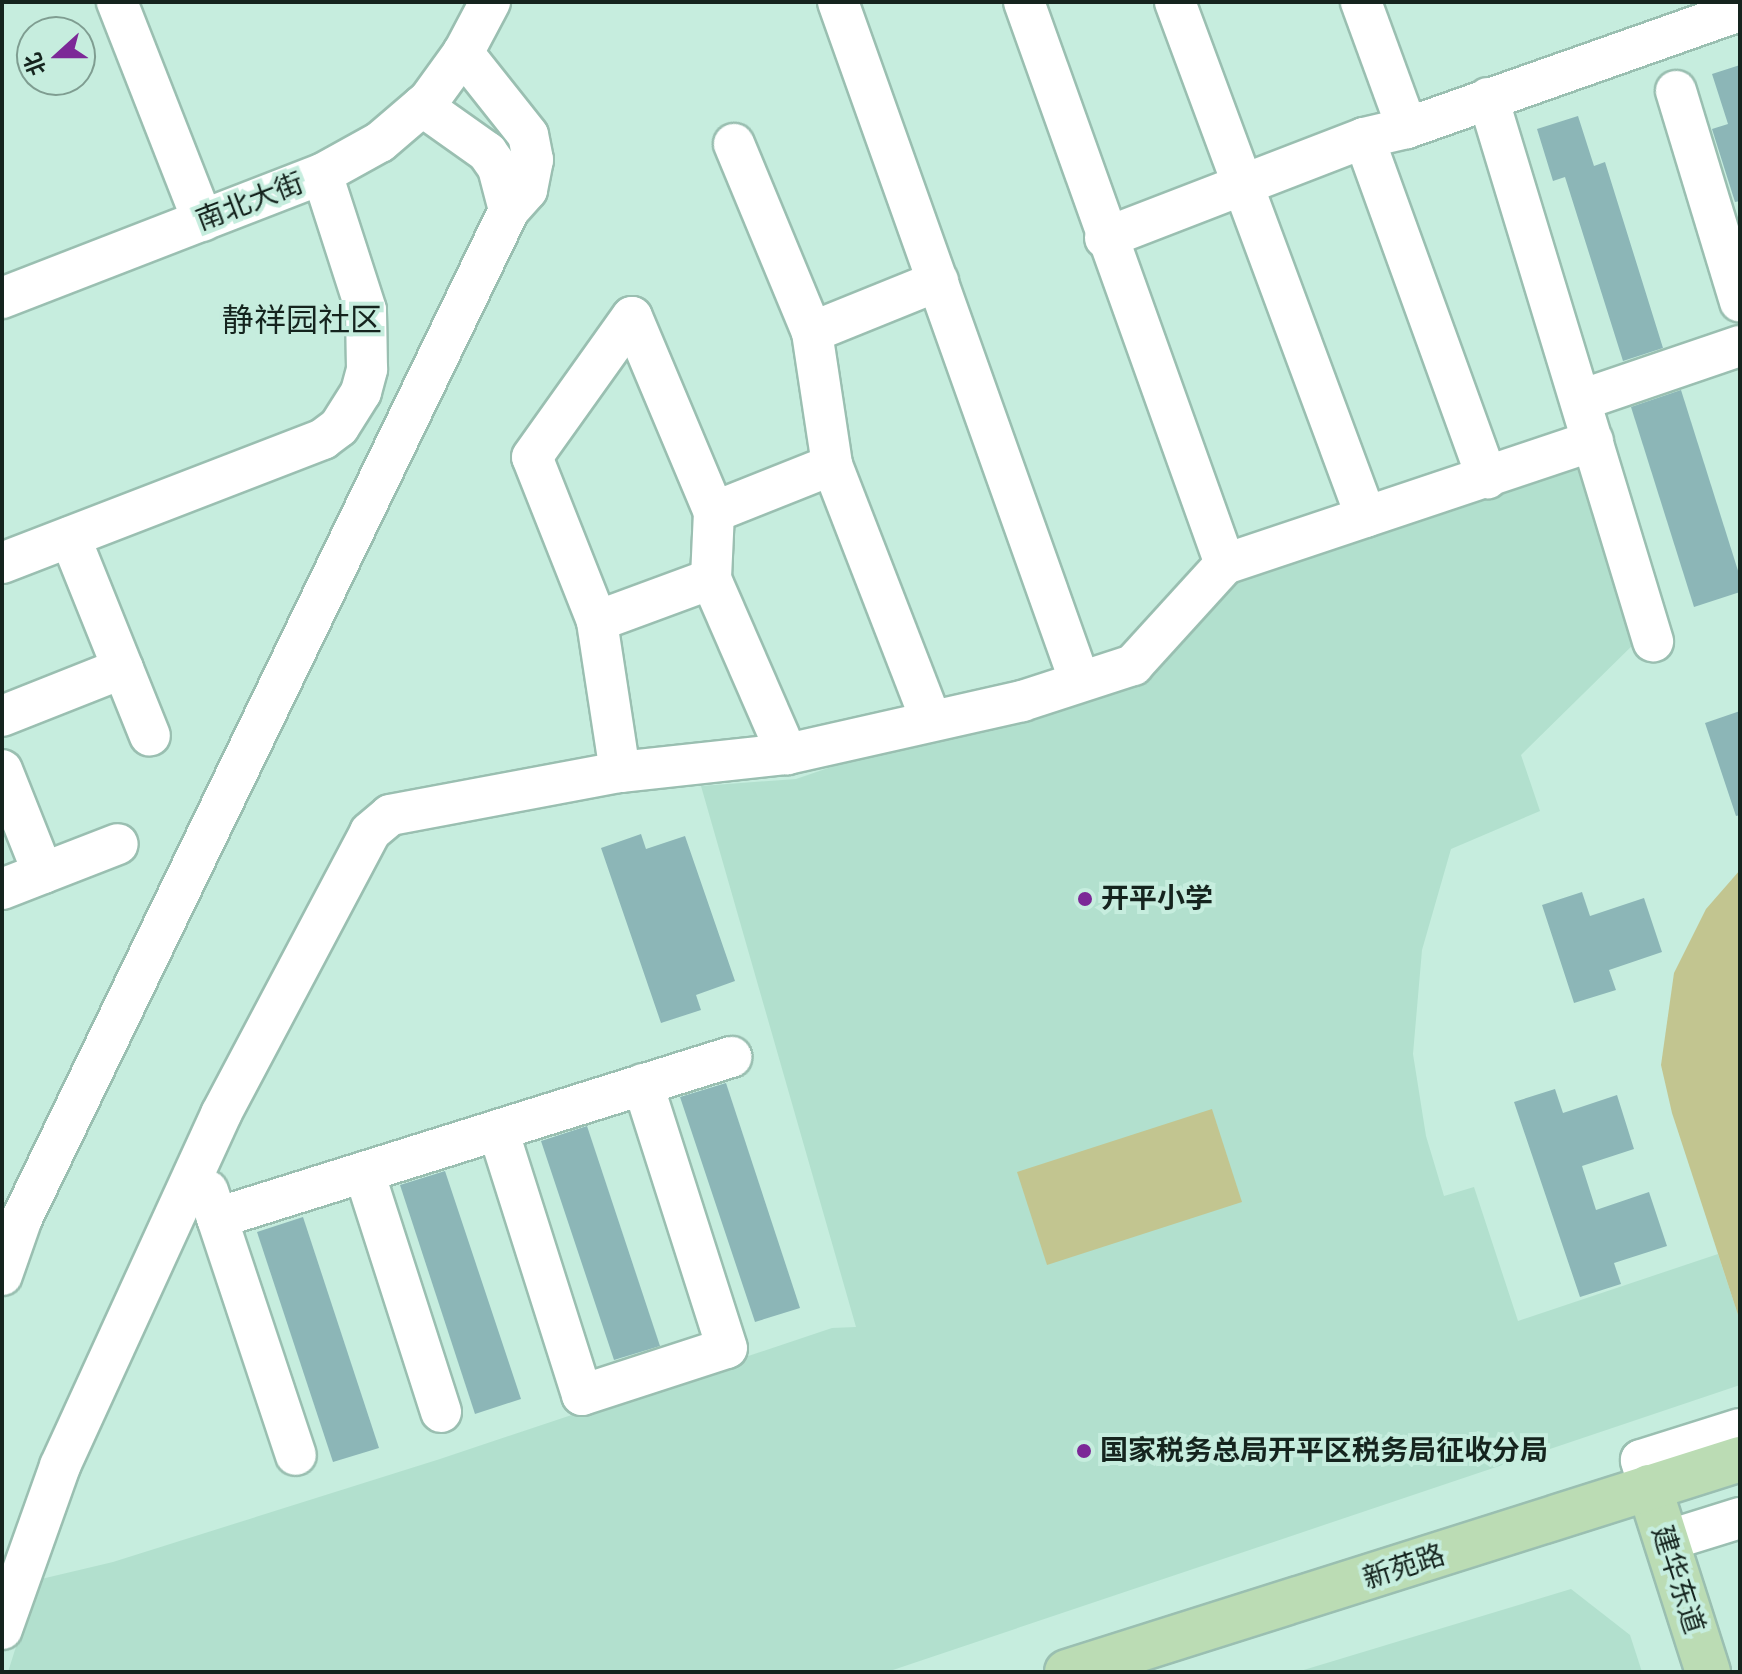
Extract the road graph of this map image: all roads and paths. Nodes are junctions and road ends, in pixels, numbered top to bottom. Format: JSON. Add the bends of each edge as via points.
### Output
{"nodes":[{"id":1,"x":117,"y":2,"type":"edge"},
{"id":2,"x":490,"y":2,"type":"edge"},
{"id":3,"x":838,"y":2,"type":"edge"},
{"id":4,"x":1024,"y":2,"type":"edge"},
{"id":5,"x":1175,"y":2,"type":"edge"},
{"id":6,"x":1361,"y":2,"type":"edge"},
{"id":7,"x":1740,"y":11,"type":"edge"},
{"id":8,"x":463,"y":53,"type":"junction"},
{"id":9,"x":1676,"y":91,"type":"dead end"},
{"id":10,"x":1488,"y":98,"type":"junction"},
{"id":11,"x":422,"y":106,"type":"junction"},
{"id":12,"x":1407,"y":128,"type":"junction"},
{"id":13,"x":1364,"y":138,"type":"junction"},
{"id":14,"x":734,"y":144,"type":"dead end"},
{"id":15,"x":322,"y":174,"type":"junction"},
{"id":16,"x":1245,"y":183,"type":"junction"},
{"id":17,"x":509,"y":210,"type":"junction"},
{"id":18,"x":203,"y":221,"type":"junction"},
{"id":19,"x":1105,"y":238,"type":"junction"},
{"id":20,"x":938,"y":281,"type":"junction"},
{"id":21,"x":2,"y":298,"type":"edge"},
{"id":22,"x":1740,"y":302,"type":"edge"},
{"id":23,"x":812,"y":332,"type":"junction"},
{"id":24,"x":1740,"y":346,"type":"edge"},
{"id":25,"x":1581,"y":400,"type":"junction"},
{"id":26,"x":1593,"y":441,"type":"junction"},
{"id":27,"x":832,"y":465,"type":"junction"},
{"id":28,"x":1487,"y":478,"type":"junction"},
{"id":29,"x":714,"y":512,"type":"junction"},
{"id":30,"x":1366,"y":517,"type":"junction"},
{"id":31,"x":70,"y":537,"type":"junction"},
{"id":32,"x":2,"y":563,"type":"edge"},
{"id":33,"x":1225,"y":564,"type":"junction"},
{"id":34,"x":711,"y":579,"type":"junction"},
{"id":35,"x":597,"y":621,"type":"junction"},
{"id":36,"x":1653,"y":641,"type":"dead end"},
{"id":37,"x":123,"y":668,"type":"junction"},
{"id":38,"x":1079,"y":679,"type":"junction"},
{"id":39,"x":2,"y":716,"type":"edge"},
{"id":40,"x":930,"y":718,"type":"junction"},
{"id":41,"x":150,"y":736,"type":"dead end"},
{"id":42,"x":787,"y":754,"type":"junction"},
{"id":43,"x":2,"y":770,"type":"edge"},
{"id":44,"x":620,"y":772,"type":"junction"},
{"id":45,"x":118,"y":844,"type":"dead end"},
{"id":46,"x":43,"y":873,"type":"junction"},
{"id":47,"x":2,"y":889,"type":"edge"},
{"id":48,"x":731,"y":1057,"type":"dead end"},
{"id":49,"x":643,"y":1084,"type":"junction"},
{"id":50,"x":498,"y":1130,"type":"junction"},
{"id":51,"x":199,"y":1165,"type":"junction"},
{"id":52,"x":364,"y":1172,"type":"junction"},
{"id":53,"x":217,"y":1218,"type":"junction"},
{"id":54,"x":2,"y":1275,"type":"edge"},
{"id":55,"x":441,"y":1412,"type":"dead end"},
{"id":56,"x":1740,"y":1429,"type":"edge"},
{"id":57,"x":296,"y":1455,"type":"dead end"},
{"id":58,"x":1740,"y":1459,"type":"edge"},
{"id":59,"x":1740,"y":1488,"type":"edge"},
{"id":60,"x":1658,"y":1514,"type":"junction"},
{"id":61,"x":1740,"y":1518,"type":"edge"},
{"id":62,"x":2,"y":1629,"type":"edge"},
{"id":63,"x":1067,"y":1672,"type":"edge"},
{"id":64,"x":1166,"y":1672,"type":"edge"},
{"id":65,"x":1708,"y":1672,"type":"edge"}],
"edges":[{"from":1,"to":18,"type":"street"},
{"from":2,"to":8,"type":"street","name":"南北大街"},
{"from":3,"to":20,"type":"street"},
{"from":4,"to":19,"type":"street"},
{"from":5,"to":16,"type":"street"},
{"from":6,"to":12,"type":"street"},
{"from":7,"to":10,"type":"street"},
{"from":8,"to":11,"type":"street","name":"南北大街"},
{"from":8,"to":17,"type":"street","via":[[528,135],[533,160],[527,190]]},
{"from":9,"to":22,"type":"street"},
{"from":10,"to":12,"type":"street"},
{"from":10,"to":25,"type":"street"},
{"from":11,"to":15,"type":"street","name":"南北大街","via":[[380,142]]},
{"from":11,"to":17,"type":"street","via":[[487,152],[498,168]]},
{"from":12,"to":13,"type":"street"},
{"from":13,"to":16,"type":"street"},
{"from":13,"to":28,"type":"street"},
{"from":14,"to":23,"type":"street"},
{"from":15,"to":18,"type":"street","name":"南北大街"},
{"from":15,"to":31,"type":"street","via":[[366,310],[367,369],[352,412],[323,439]]},
{"from":16,"to":19,"type":"street"},
{"from":16,"to":30,"type":"street"},
{"from":17,"to":54,"type":"street","via":[[29,1204]]},
{"from":18,"to":21,"type":"street","name":"南北大街"},
{"from":19,"to":33,"type":"street"},
{"from":20,"to":23,"type":"street"},
{"from":20,"to":38,"type":"street"},
{"from":23,"to":27,"type":"street"},
{"from":24,"to":25,"type":"street"},
{"from":25,"to":26,"type":"street"},
{"from":26,"to":28,"type":"street"},
{"from":26,"to":36,"type":"street"},
{"from":27,"to":29,"type":"street"},
{"from":27,"to":40,"type":"street"},
{"from":28,"to":30,"type":"street"},
{"from":29,"to":34,"type":"street"},
{"from":29,"to":35,"type":"street","via":[[632,317],[532,457]]},
{"from":30,"to":33,"type":"street"},
{"from":31,"to":32,"type":"street"},
{"from":31,"to":37,"type":"street"},
{"from":33,"to":38,"type":"street","via":[[1133,665]]},
{"from":34,"to":35,"type":"street"},
{"from":34,"to":42,"type":"street"},
{"from":35,"to":44,"type":"street"},
{"from":37,"to":39,"type":"street"},
{"from":37,"to":41,"type":"street"},
{"from":38,"to":40,"type":"street","via":[[1022,701]]},
{"from":40,"to":42,"type":"street"},
{"from":42,"to":44,"type":"street"},
{"from":43,"to":46,"type":"street"},
{"from":44,"to":51,"type":"street","via":[[390,815],[370,832]]},
{"from":45,"to":46,"type":"street"},
{"from":46,"to":47,"type":"street"},
{"from":48,"to":49,"type":"street"},
{"from":49,"to":50,"type":"street"},
{"from":49,"to":50,"type":"street","via":[[727,1348],[582,1395]]},
{"from":50,"to":52,"type":"street"},
{"from":51,"to":53,"type":"street"},
{"from":51,"to":62,"type":"street","via":[[60,1466]]},
{"from":52,"to":53,"type":"street"},
{"from":52,"to":55,"type":"street"},
{"from":53,"to":57,"type":"street"},
{"from":56,"to":60,"type":"street","via":[[1641,1460]]},
{"from":58,"to":60,"type":"main road","name":"新苑路"},
{"from":59,"to":60,"type":"main road","name":"新苑路"},
{"from":60,"to":61,"type":"street"},
{"from":60,"to":63,"type":"main road","name":"新苑路"},
{"from":60,"to":64,"type":"main road","name":"新苑路"},
{"from":60,"to":65,"type":"main road","name":"建华东道"}]}
